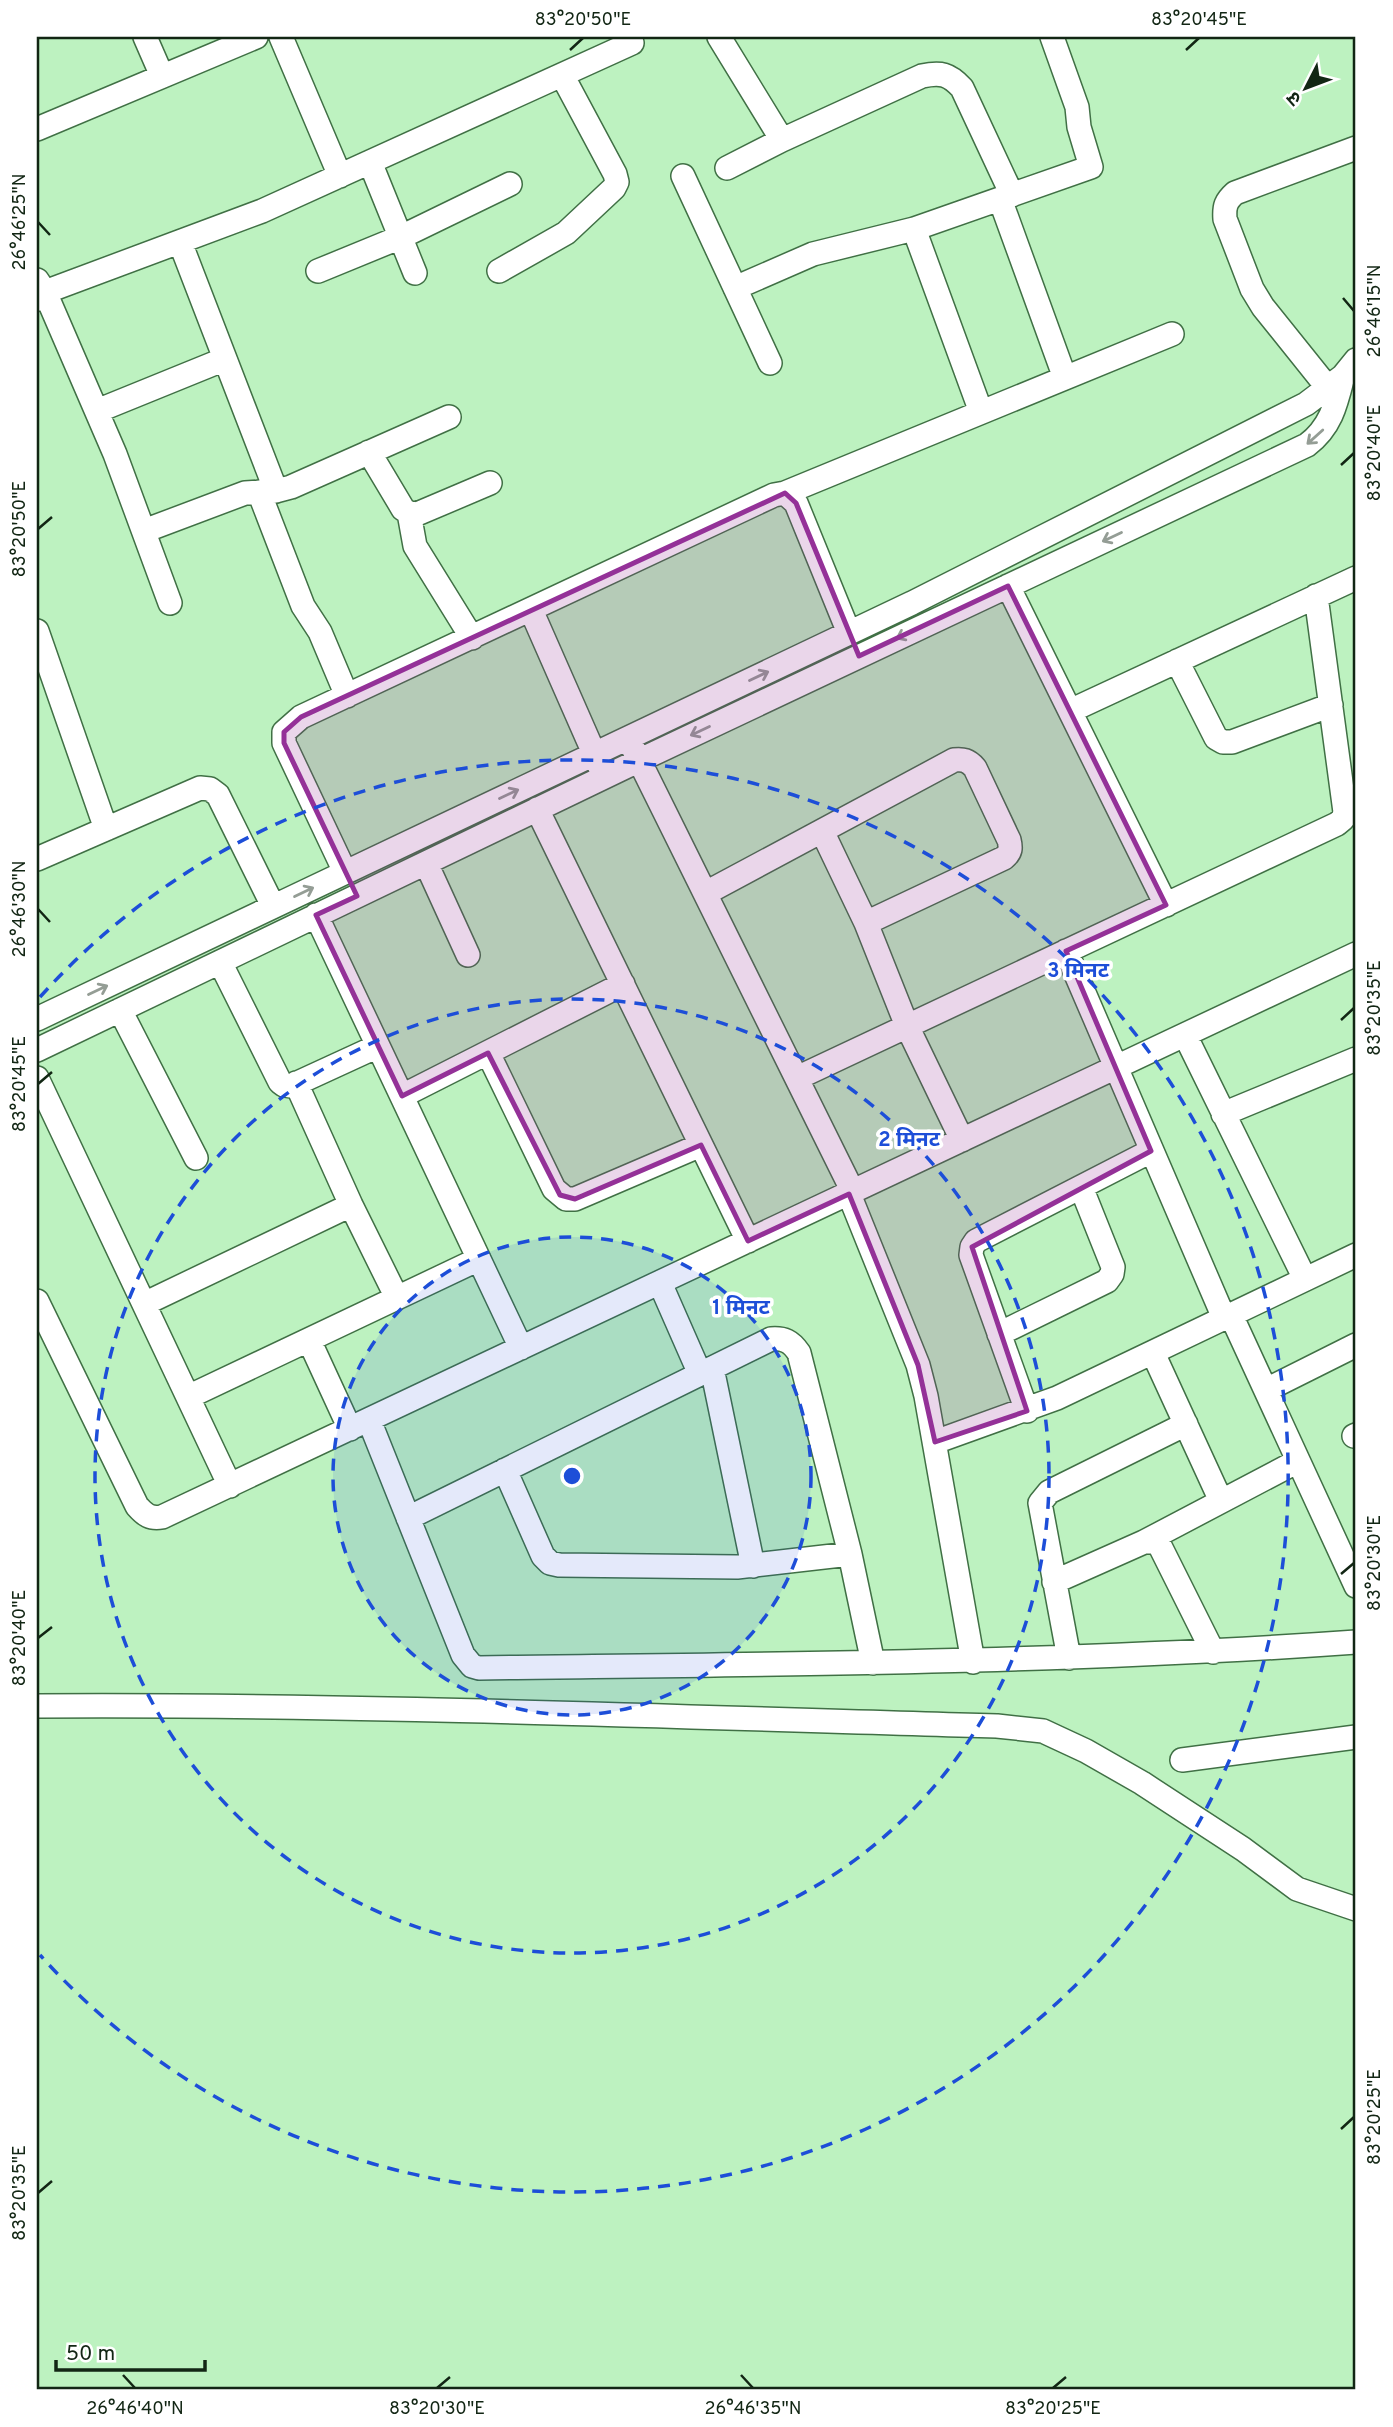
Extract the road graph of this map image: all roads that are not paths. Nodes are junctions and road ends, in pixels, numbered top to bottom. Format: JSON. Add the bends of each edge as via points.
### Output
{"nodes":[{"id":1,"x":145,"y":37,"type":"edge"},
{"id":2,"x":256,"y":37,"type":"edge"},
{"id":3,"x":281,"y":37,"type":"edge"},
{"id":4,"x":630,"y":37,"type":"edge"},
{"id":5,"x":719,"y":37,"type":"edge"},
{"id":6,"x":1052,"y":37,"type":"edge"},
{"id":7,"x":562,"y":75,"type":"junction"},
{"id":8,"x":162,"y":76,"type":"junction"},
{"id":9,"x":37,"y":130,"type":"edge"},
{"id":10,"x":782,"y":140,"type":"junction"},
{"id":11,"x":1356,"y":148,"type":"edge"},
{"id":12,"x":370,"y":162,"type":"junction"},
{"id":13,"x":727,"y":168,"type":"dead end"},
{"id":14,"x":340,"y":176,"type":"junction"},
{"id":15,"x":683,"y":176,"type":"dead end"},
{"id":16,"x":510,"y":184,"type":"dead end"},
{"id":17,"x":1006,"y":197,"type":"junction"},
{"id":18,"x":914,"y":229,"type":"junction"},
{"id":19,"x":401,"y":237,"type":"junction"},
{"id":20,"x":180,"y":242,"type":"junction"},
{"id":21,"x":318,"y":271,"type":"dead end"},
{"id":22,"x":499,"y":271,"type":"dead end"},
{"id":23,"x":415,"y":273,"type":"dead end"},
{"id":24,"x":735,"y":288,"type":"junction"},
{"id":25,"x":40,"y":290,"type":"edge"},
{"id":26,"x":1172,"y":334,"type":"dead end"},
{"id":27,"x":225,"y":359,"type":"junction"},
{"id":28,"x":770,"y":363,"type":"dead end"},
{"id":29,"x":1342,"y":375,"type":"edge"},
{"id":30,"x":1065,"y":378,"type":"junction"},
{"id":31,"x":97,"y":411,"type":"junction"},
{"id":32,"x":981,"y":412,"type":"junction"},
{"id":33,"x":449,"y":417,"type":"dead end"},
{"id":34,"x":369,"y":453,"type":"junction"},
{"id":35,"x":490,"y":483,"type":"dead end"},
{"id":36,"x":267,"y":492,"type":"junction"},
{"id":37,"x":785,"y":493,"type":"junction"},
{"id":38,"x":409,"y":513,"type":"junction"},
{"id":39,"x":144,"y":531,"type":"junction"},
{"id":40,"x":1356,"y":578,"type":"edge"},
{"id":41,"x":1008,"y":586,"type":"junction"},
{"id":42,"x":1316,"y":596,"type":"junction"},
{"id":43,"x":170,"y":603,"type":"dead end"},
{"id":44,"x":531,"y":610,"type":"junction"},
{"id":45,"x":37,"y":631,"type":"edge"},
{"id":46,"x":849,"y":633,"type":"junction"},
{"id":47,"x":472,"y":638,"type":"junction"},
{"id":48,"x":1177,"y":661,"type":"junction"},
{"id":49,"x":347,"y":696,"type":"junction"},
{"id":50,"x":1331,"y":705,"type":"junction"},
{"id":51,"x":1070,"y":711,"type":"junction"},
{"id":52,"x":628,"y":738,"type":"junction"},
{"id":53,"x":593,"y":754,"type":"junction"},
{"id":54,"x":640,"y":760,"type":"junction"},
{"id":55,"x":605,"y":776,"type":"junction"},
{"id":56,"x":537,"y":809,"type":"junction"},
{"id":57,"x":106,"y":829,"type":"junction"},
{"id":58,"x":822,"y":831,"type":"junction"},
{"id":59,"x":37,"y":859,"type":"edge"},
{"id":60,"x":426,"y":863,"type":"junction"},
{"id":61,"x":345,"y":872,"type":"junction"},
{"id":62,"x":706,"y":892,"type":"junction"},
{"id":63,"x":1166,"y":905,"type":"junction"},
{"id":64,"x":273,"y":906,"type":"junction"},
{"id":65,"x":316,"y":915,"type":"junction"},
{"id":66,"x":866,"y":923,"type":"junction"},
{"id":67,"x":1066,"y":951,"type":"junction"},
{"id":68,"x":1356,"y":954,"type":"edge"},
{"id":69,"x":468,"y":955,"type":"dead end"},
{"id":70,"x":220,"y":962,"type":"junction"},
{"id":71,"x":623,"y":984,"type":"junction"},
{"id":72,"x":120,"y":1010,"type":"junction"},
{"id":73,"x":37,"y":1019,"type":"edge"},
{"id":74,"x":907,"y":1027,"type":"junction"},
{"id":75,"x":1185,"y":1035,"type":"junction"},
{"id":76,"x":378,"y":1046,"type":"junction"},
{"id":77,"x":37,"y":1050,"type":"edge"},
{"id":78,"x":488,"y":1053,"type":"junction"},
{"id":79,"x":1356,"y":1059,"type":"edge"},
{"id":80,"x":1115,"y":1068,"type":"junction"},
{"id":81,"x":37,"y":1078,"type":"edge"},
{"id":82,"x":797,"y":1078,"type":"junction"},
{"id":83,"x":296,"y":1083,"type":"junction"},
{"id":84,"x":402,"y":1096,"type":"junction"},
{"id":85,"x":1223,"y":1114,"type":"junction"},
{"id":86,"x":962,"y":1140,"type":"junction"},
{"id":87,"x":701,"y":1145,"type":"junction"},
{"id":88,"x":1151,"y":1151,"type":"junction"},
{"id":89,"x":196,"y":1158,"type":"dead end"},
{"id":90,"x":1081,"y":1187,"type":"junction"},
{"id":91,"x":851,"y":1193,"type":"junction"},
{"id":92,"x":351,"y":1205,"type":"junction"},
{"id":93,"x":748,"y":1241,"type":"junction"},
{"id":94,"x":1356,"y":1255,"type":"edge"},
{"id":95,"x":480,"y":1259,"type":"junction"},
{"id":96,"x":1305,"y":1279,"type":"junction"},
{"id":97,"x":660,"y":1283,"type":"junction"},
{"id":98,"x":397,"y":1298,"type":"junction"},
{"id":99,"x":37,"y":1301,"type":"edge"},
{"id":100,"x":144,"y":1304,"type":"junction"},
{"id":101,"x":1228,"y":1317,"type":"junction"},
{"id":102,"x":999,"y":1334,"type":"junction"},
{"id":103,"x":309,"y":1340,"type":"junction"},
{"id":104,"x":1356,"y":1345,"type":"edge"},
{"id":105,"x":522,"y":1348,"type":"junction"},
{"id":106,"x":1153,"y":1353,"type":"junction"},
{"id":107,"x":706,"y":1371,"type":"junction"},
{"id":108,"x":1266,"y":1390,"type":"junction"},
{"id":109,"x":188,"y":1397,"type":"junction"},
{"id":110,"x":1027,"y":1410,"type":"junction"},
{"id":111,"x":360,"y":1424,"type":"junction"},
{"id":112,"x":1186,"y":1424,"type":"junction"},
{"id":113,"x":935,"y":1442,"type":"junction"},
{"id":114,"x":1298,"y":1461,"type":"junction"},
{"id":115,"x":505,"y":1470,"type":"junction"},
{"id":116,"x":230,"y":1486,"type":"junction"},
{"id":117,"x":1221,"y":1501,"type":"junction"},
{"id":118,"x":408,"y":1518,"type":"junction"},
{"id":119,"x":1144,"y":1542,"type":"junction"},
{"id":120,"x":850,"y":1554,"type":"junction"},
{"id":121,"x":753,"y":1566,"type":"junction"},
{"id":122,"x":1054,"y":1582,"type":"junction"},
{"id":123,"x":1356,"y":1586,"type":"edge"},
{"id":124,"x":1356,"y":1642,"type":"edge"},
{"id":125,"x":1213,"y":1652,"type":"junction"},
{"id":126,"x":1069,"y":1658,"type":"junction"},
{"id":127,"x":973,"y":1661,"type":"junction"},
{"id":128,"x":873,"y":1662,"type":"junction"},
{"id":129,"x":37,"y":1706,"type":"edge"},
{"id":130,"x":1356,"y":1737,"type":"edge"},
{"id":131,"x":1182,"y":1760,"type":"dead end"},
{"id":132,"x":1356,"y":1909,"type":"edge"}],
"edges":[{"from":1,"to":8,"type":"street"},
{"from":2,"to":8,"type":"street"},
{"from":3,"to":14,"type":"street"},
{"from":4,"to":7,"type":"street","via":[[632,43]]},
{"from":5,"to":10,"type":"street"},
{"from":6,"to":17,"type":"street","via":[[1091,167]]},
{"from":7,"to":12,"type":"street"},
{"from":7,"to":22,"type":"street","via":[[617,182],[566,233]]},
{"from":8,"to":9,"type":"street"},
{"from":10,"to":13,"type":"street"},
{"from":10,"to":17,"type":"street","via":[[922,76],[950,76],[962,88]]},
{"from":11,"to":29,"type":"street","via":[[1235,192],[1224,209],[1224,219],[1263,307]]},
{"from":12,"to":14,"type":"street"},
{"from":12,"to":19,"type":"street"},
{"from":14,"to":20,"type":"street"},
{"from":15,"to":24,"type":"street"},
{"from":16,"to":19,"type":"street"},
{"from":17,"to":18,"type":"street"},
{"from":17,"to":30,"type":"street"},
{"from":18,"to":24,"type":"street","via":[[813,254]]},
{"from":18,"to":32,"type":"street"},
{"from":19,"to":21,"type":"street"},
{"from":19,"to":23,"type":"street"},
{"from":20,"to":25,"type":"street"},
{"from":20,"to":27,"type":"street"},
{"from":24,"to":28,"type":"street"},
{"from":25,"to":31,"type":"street"},
{"from":26,"to":30,"type":"street"},
{"from":27,"to":31,"type":"street"},
{"from":27,"to":36,"type":"street"},
{"from":29,"to":41,"type":"street","one_way":true,"via":[[1327,425],[1307,445]]},
{"from":29,"to":46,"type":"street","via":[[1306,404]]},
{"from":30,"to":32,"type":"street"},
{"from":31,"to":39,"type":"street"},
{"from":32,"to":37,"type":"street"},
{"from":33,"to":34,"type":"street"},
{"from":34,"to":36,"type":"street"},
{"from":34,"to":38,"type":"street","via":[[402,509]]},
{"from":35,"to":38,"type":"street"},
{"from":36,"to":39,"type":"street","via":[[245,493]]},
{"from":36,"to":49,"type":"street","via":[[303,606],[320,632]]},
{"from":37,"to":44,"type":"street"},
{"from":37,"to":46,"type":"street","via":[[796,503]]},
{"from":38,"to":47,"type":"street","via":[[415,546]]},
{"from":39,"to":43,"type":"street"},
{"from":40,"to":42,"type":"street"},
{"from":41,"to":51,"type":"street"},
{"from":41,"to":54,"type":"street","one_way":true},
{"from":42,"to":48,"type":"street"},
{"from":42,"to":50,"type":"street"},
{"from":44,"to":47,"type":"street"},
{"from":44,"to":53,"type":"street"},
{"from":45,"to":57,"type":"street"},
{"from":52,"to":46,"type":"street","one_way":true},
{"from":47,"to":49,"type":"street"},
{"from":48,"to":50,"type":"street","via":[[1216,738],[1223,743]]},
{"from":48,"to":51,"type":"street"},
{"from":49,"to":61,"type":"street","via":[[301,717],[284,732],[284,743]]},
{"from":50,"to":63,"type":"street","via":[[1343,819]]},
{"from":51,"to":63,"type":"street"},
{"from":52,"to":53,"type":"street"},
{"from":52,"to":54,"type":"street"},
{"from":53,"to":55,"type":"street"},
{"from":61,"to":53,"type":"street","one_way":true},
{"from":54,"to":55,"type":"street"},
{"from":54,"to":62,"type":"street"},
{"from":55,"to":56,"type":"street"},
{"from":56,"to":60,"type":"street"},
{"from":56,"to":71,"type":"street"},
{"from":57,"to":59,"type":"street"},
{"from":57,"to":64,"type":"street","via":[[200,788],[210,789],[218,795]]},
{"from":58,"to":62,"type":"street"},
{"from":58,"to":66,"type":"street"},
{"from":58,"to":66,"type":"street","via":[[954,760],[962,759],[975,768],[1009,840],[1009,853]]},
{"from":60,"to":65,"type":"street"},
{"from":60,"to":69,"type":"street"},
{"from":64,"to":61,"type":"street","one_way":true},
{"from":62,"to":82,"type":"street"},
{"from":63,"to":67,"type":"street"},
{"from":73,"to":64,"type":"street","one_way":true},
{"from":65,"to":70,"type":"street"},
{"from":65,"to":76,"type":"street"},
{"from":66,"to":74,"type":"street"},
{"from":67,"to":74,"type":"street"},
{"from":67,"to":80,"type":"street"},
{"from":68,"to":75,"type":"street"},
{"from":70,"to":72,"type":"street"},
{"from":70,"to":83,"type":"street","via":[[280,1082]]},
{"from":71,"to":78,"type":"street"},
{"from":71,"to":87,"type":"street"},
{"from":72,"to":77,"type":"street"},
{"from":72,"to":89,"type":"street"},
{"from":74,"to":82,"type":"street"},
{"from":74,"to":86,"type":"street"},
{"from":75,"to":80,"type":"street"},
{"from":75,"to":85,"type":"street"},
{"from":76,"to":83,"type":"street"},
{"from":76,"to":84,"type":"street"},
{"from":78,"to":84,"type":"street"},
{"from":78,"to":87,"type":"street","via":[[554,1189],[566,1199]]},
{"from":79,"to":85,"type":"street"},
{"from":80,"to":86,"type":"street"},
{"from":80,"to":88,"type":"street"},
{"from":81,"to":100,"type":"street"},
{"from":82,"to":91,"type":"street"},
{"from":83,"to":92,"type":"street"},
{"from":84,"to":95,"type":"street"},
{"from":85,"to":96,"type":"street"},
{"from":86,"to":91,"type":"street"},
{"from":87,"to":93,"type":"street"},
{"from":88,"to":90,"type":"street"},
{"from":88,"to":101,"type":"street"},
{"from":90,"to":102,"type":"street","via":[[972,1247]]},
{"from":90,"to":102,"type":"street","via":[[1112,1274],[1107,1281]]},
{"from":91,"to":93,"type":"street"},
{"from":91,"to":113,"type":"street","via":[[918,1366]]},
{"from":92,"to":98,"type":"street"},
{"from":92,"to":100,"type":"street"},
{"from":93,"to":97,"type":"street"},
{"from":94,"to":96,"type":"street"},
{"from":95,"to":98,"type":"street"},
{"from":95,"to":105,"type":"street"},
{"from":96,"to":101,"type":"street"},
{"from":97,"to":105,"type":"street"},
{"from":97,"to":107,"type":"street"},
{"from":98,"to":103,"type":"street"},
{"from":99,"to":116,"type":"street","via":[[144,1514],[162,1517]]},
{"from":100,"to":109,"type":"street"},
{"from":101,"to":106,"type":"street"},
{"from":101,"to":108,"type":"street"},
{"from":102,"to":110,"type":"street"},
{"from":103,"to":109,"type":"street"},
{"from":103,"to":111,"type":"street"},
{"from":104,"to":108,"type":"street"},
{"from":105,"to":111,"type":"street"},
{"from":106,"to":110,"type":"street"},
{"from":106,"to":112,"type":"street"},
{"from":107,"to":115,"type":"street"},
{"from":107,"to":120,"type":"street","via":[[771,1339],[793,1343]]},
{"from":107,"to":121,"type":"street"},
{"from":108,"to":114,"type":"street"},
{"from":109,"to":116,"type":"street"},
{"from":110,"to":113,"type":"street"},
{"from":111,"to":116,"type":"street"},
{"from":111,"to":118,"type":"street"},
{"from":112,"to":117,"type":"street"},
{"from":112,"to":122,"type":"street","via":[[1043,1497],[1040,1510]]},
{"from":113,"to":127,"type":"street"},
{"from":114,"to":117,"type":"street"},
{"from":114,"to":123,"type":"street"},
{"from":115,"to":118,"type":"street"},
{"from":115,"to":121,"type":"street","via":[[550,1563]]},
{"from":117,"to":119,"type":"street"},
{"from":118,"to":128,"type":"street","via":[[463,1655],[472,1666]]},
{"from":119,"to":122,"type":"street"},
{"from":119,"to":125,"type":"street","via":[[1160,1546]]},
{"from":120,"to":121,"type":"street"},
{"from":120,"to":128,"type":"street"},
{"from":122,"to":126,"type":"street"},
{"from":124,"to":125,"type":"street"},
{"from":125,"to":126,"type":"street"},
{"from":126,"to":127,"type":"street"},
{"from":127,"to":128,"type":"street"},
{"from":129,"to":132,"type":"street","via":[[204,1705],[652,1716],[1043,1731],[1143,1783],[1297,1889]]},
{"from":130,"to":131,"type":"street"}]}
